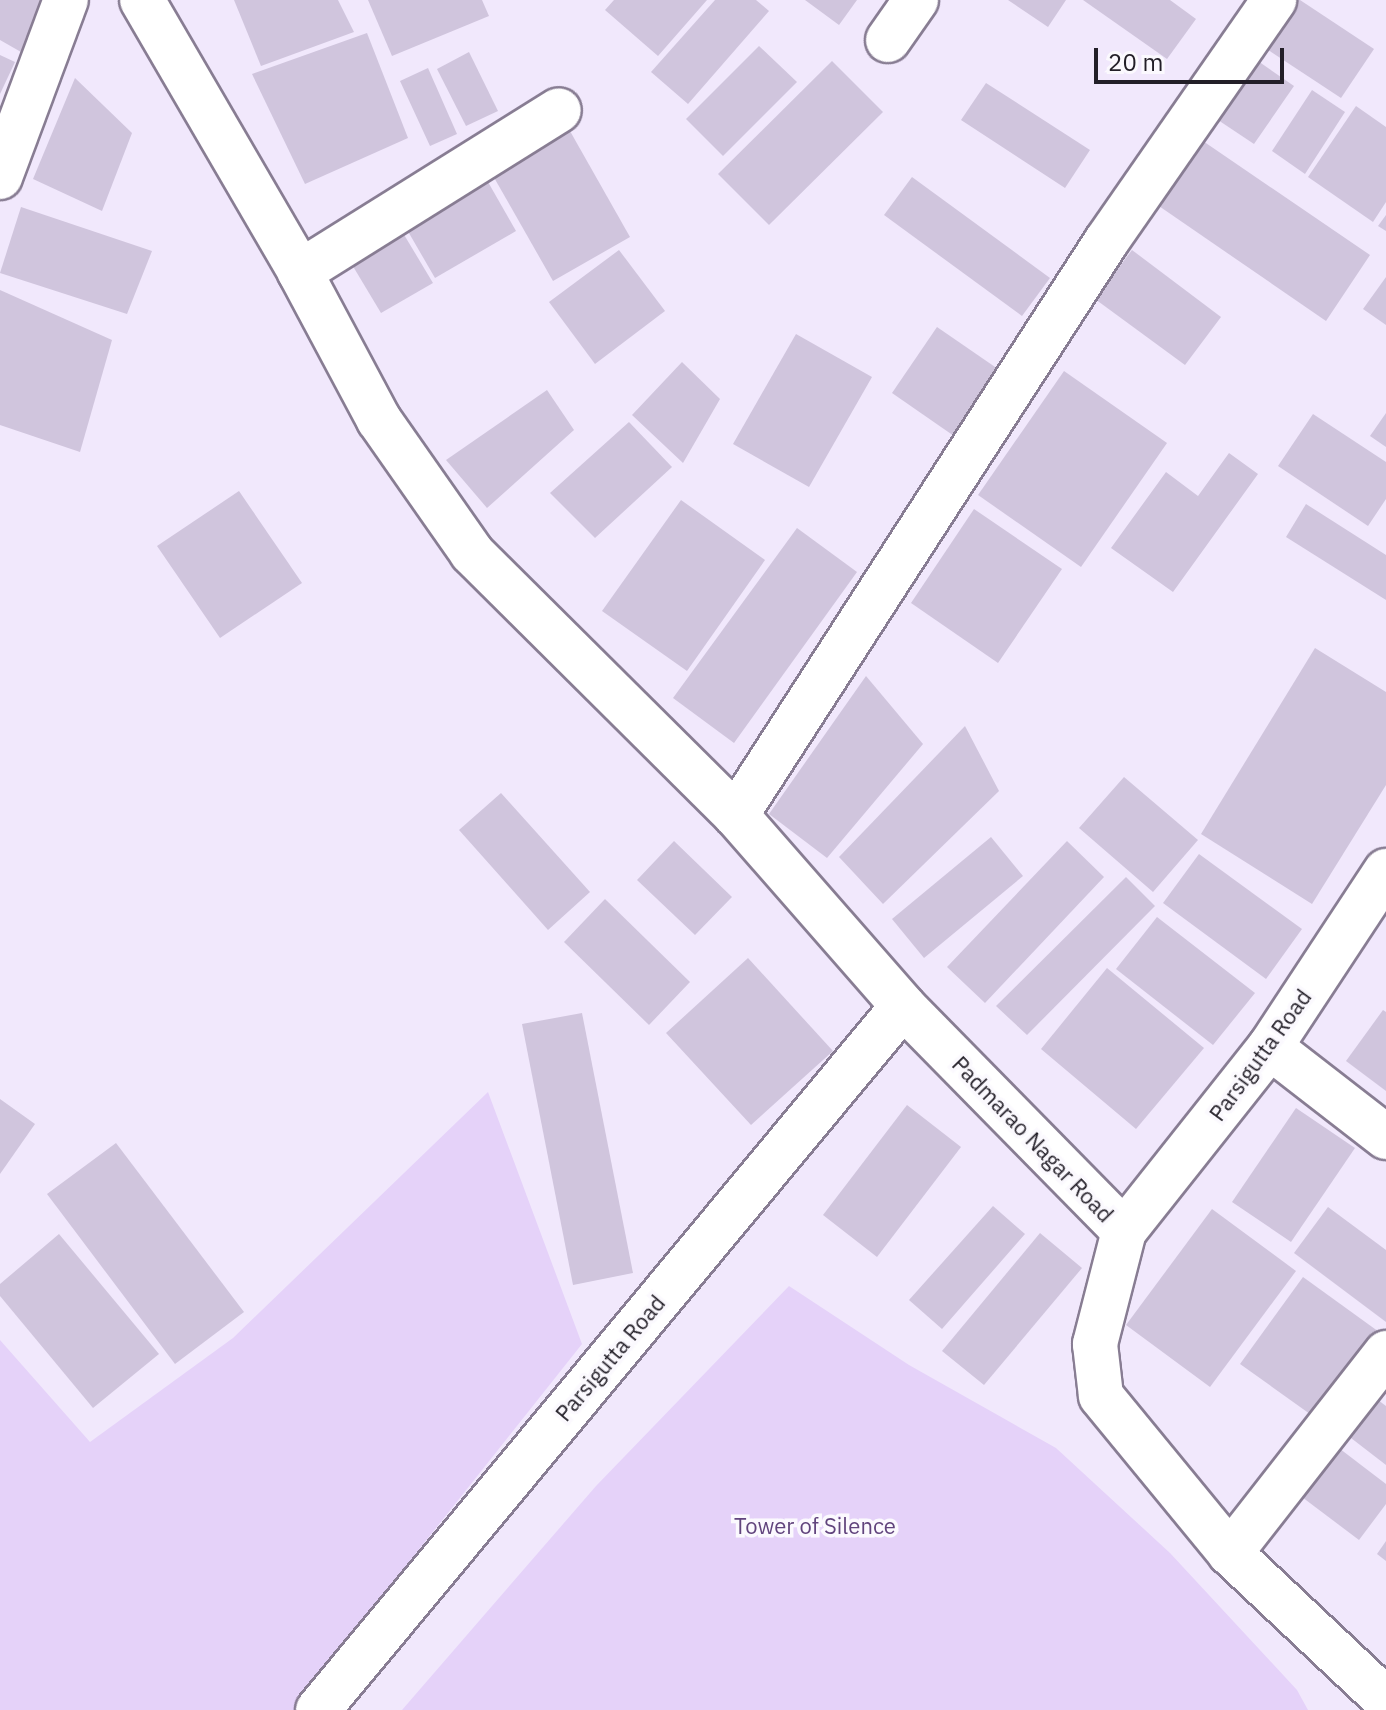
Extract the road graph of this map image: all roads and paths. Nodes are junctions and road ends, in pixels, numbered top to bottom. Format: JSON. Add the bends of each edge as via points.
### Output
{"nodes":[{"id":1,"x":66,"y":0,"type":"edge"},
{"id":2,"x":142,"y":0,"type":"edge"},
{"id":3,"x":916,"y":0,"type":"edge"},
{"id":4,"x":1274,"y":0,"type":"edge"},
{"id":5,"x":888,"y":40,"type":"dead end"},
{"id":6,"x":559,"y":110,"type":"dead end"},
{"id":7,"x":0,"y":177,"type":"edge"},
{"id":8,"x":300,"y":272,"type":"junction"},
{"id":9,"x":736,"y":815,"type":"junction"},
{"id":10,"x":1386,"y":871,"type":"edge"},
{"id":11,"x":903,"y":1006,"type":"junction"},
{"id":12,"x":1270,"y":1047,"type":"junction"},
{"id":13,"x":1386,"y":1137,"type":"edge"},
{"id":14,"x":1124,"y":1231,"type":"junction"},
{"id":15,"x":1386,"y":1353,"type":"edge"},
{"id":16,"x":1230,"y":1553,"type":"junction"},
{"id":17,"x":1386,"y":1700,"type":"edge"},
{"id":18,"x":318,"y":1710,"type":"edge"}],
"edges":[{"from":1,"to":7,"type":"street"},
{"from":2,"to":8,"type":"street","name":"Padmarao Nagar Road"},
{"from":3,"to":5,"type":"street"},
{"from":4,"to":9,"type":"street","via":[[1106,242]]},
{"from":6,"to":8,"type":"street"},
{"from":8,"to":9,"type":"street","name":"Padmarao Nagar Road","via":[[379,420],[472,553]]},
{"from":9,"to":11,"type":"street","name":"Padmarao Nagar Road"},
{"from":10,"to":12,"type":"street","name":"Parsigutta Road"},
{"from":11,"to":14,"type":"street","name":"Padmarao Nagar Road"},
{"from":11,"to":18,"type":"street","name":"Parsigutta Road"},
{"from":12,"to":13,"type":"street"},
{"from":12,"to":14,"type":"street","name":"Parsigutta Road"},
{"from":14,"to":16,"type":"street","name":"Padmarao Nagar Road","via":[[1095,1344],[1101,1396]]},
{"from":15,"to":16,"type":"street"},
{"from":16,"to":17,"type":"street","name":"Padmarao Nagar Road"}]}
